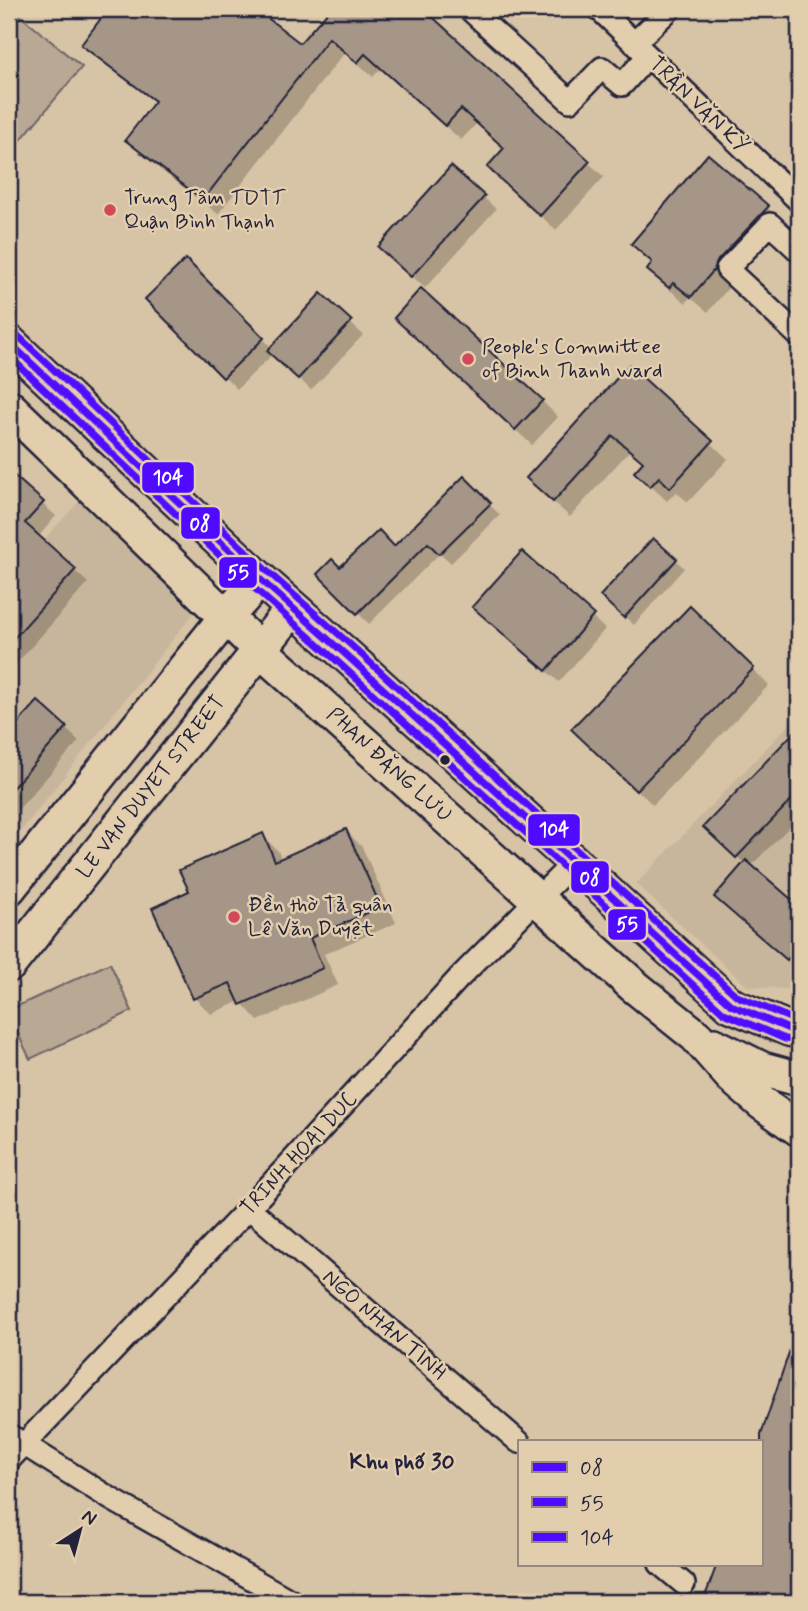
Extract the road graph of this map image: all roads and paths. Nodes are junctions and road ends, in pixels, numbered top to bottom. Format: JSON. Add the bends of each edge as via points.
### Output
{"nodes":[{"id":1,"x":468,"y":9,"type":"edge"},
{"id":2,"x":599,"y":9,"type":"edge"},
{"id":3,"x":670,"y":9,"type":"edge"},
{"id":4,"x":641,"y":49,"type":"junction"},
{"id":5,"x":796,"y":191,"type":"edge"},
{"id":6,"x":799,"y":251,"type":"edge"},
{"id":7,"x":799,"y":336,"type":"edge"},
{"id":8,"x":9,"y":342,"type":"edge"},
{"id":9,"x":9,"y":407,"type":"edge"},
{"id":10,"x":260,"y":579,"type":"junction"},
{"id":11,"x":293,"y":608,"type":"junction"},
{"id":12,"x":226,"y":617,"type":"junction"},
{"id":13,"x":259,"y":649,"type":"junction"},
{"id":14,"x":573,"y":862,"type":"junction"},
{"id":15,"x":9,"y":888,"type":"edge"},
{"id":16,"x":539,"y":899,"type":"junction"},
{"id":17,"x":9,"y":965,"type":"edge"},
{"id":18,"x":731,"y":1005,"type":"junction"},
{"id":19,"x":799,"y":1012,"type":"edge"},
{"id":20,"x":799,"y":1031,"type":"edge"},
{"id":21,"x":696,"y":1036,"type":"junction"},
{"id":22,"x":799,"y":1079,"type":"edge"},
{"id":23,"x":799,"y":1129,"type":"edge"},
{"id":24,"x":249,"y":1208,"type":"junction"},
{"id":25,"x":518,"y":1441,"type":"edge"},
{"id":26,"x":13,"y":1446,"type":"edge"},
{"id":27,"x":662,"y":1566,"type":"edge"},
{"id":28,"x":684,"y":1584,"type":"dead end"},
{"id":29,"x":293,"y":1602,"type":"edge"}],
"edges":[{"from":1,"to":4,"type":"street","via":[[570,101],[602,68],[622,85]]},
{"from":2,"to":4,"type":"street","name":"TRẦN VĂN KỶ"},
{"from":3,"to":4,"type":"street"},
{"from":4,"to":5,"type":"street","name":"TRẦN VĂN KỶ"},
{"from":6,"to":7,"type":"street","via":[[770,224],[727,269]]},
{"from":8,"to":10,"type":"main road"},
{"from":9,"to":12,"type":"main road","name":"PHAN ĐĂNG LƯU"},
{"from":10,"to":11,"type":"main road"},
{"from":10,"to":12,"type":"main road"},
{"from":11,"to":13,"type":"main road","name":"LE VAN DUYET STREET"},
{"from":11,"to":14,"type":"main road"},
{"from":12,"to":13,"type":"main road","name":"PHAN ĐĂNG LƯU"},
{"from":12,"to":15,"type":"main road"},
{"from":13,"to":16,"type":"main road","name":"PHAN ĐĂNG LƯU"},
{"from":13,"to":17,"type":"main road","name":"LE VAN DUYET STREET"},
{"from":14,"to":16,"type":"street","name":"TRINH HOAI DUC"},
{"from":14,"to":18,"type":"main road"},
{"from":16,"to":21,"type":"main road","name":"PHAN ĐĂNG LƯU"},
{"from":16,"to":24,"type":"street","name":"TRINH HOAI DUC","via":[[459,978]]},
{"from":18,"to":19,"type":"main road"},
{"from":18,"to":20,"type":"main road"},
{"from":21,"to":22,"type":"main road","name":"PHAN ĐĂNG LƯU","via":[[762,1069]]},
{"from":21,"to":23,"type":"main road","via":[[732,1077]]},
{"from":24,"to":25,"type":"street","name":"NGO NHAN TINH"},
{"from":24,"to":26,"type":"street","name":"TRINH HOAI DUC"},
{"from":26,"to":29,"type":"street"},
{"from":27,"to":28,"type":"street"}]}
